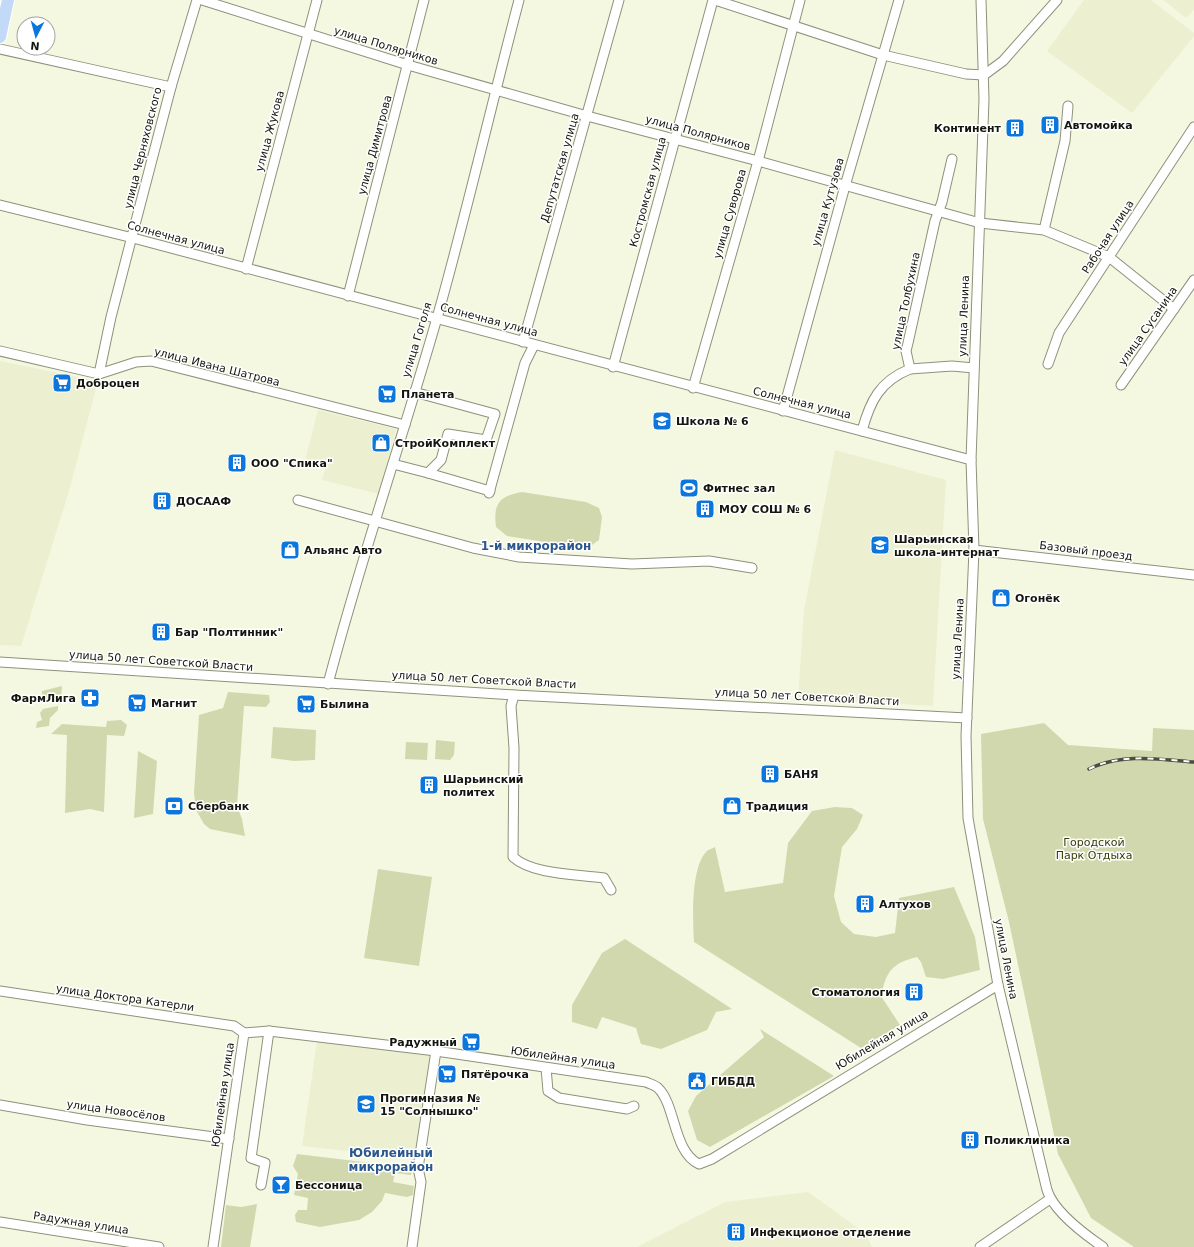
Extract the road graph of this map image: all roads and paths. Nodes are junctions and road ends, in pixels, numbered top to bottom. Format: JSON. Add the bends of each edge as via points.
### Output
{"nodes":[{"id":1,"x":8,"y":0,"type":"edge"},
{"id":2,"x":196,"y":0,"type":"edge"},
{"id":3,"x":202,"y":0,"type":"edge"},
{"id":4,"x":317,"y":0,"type":"edge"},
{"id":5,"x":424,"y":0,"type":"edge"},
{"id":6,"x":519,"y":0,"type":"edge"},
{"id":7,"x":619,"y":0,"type":"edge"},
{"id":8,"x":714,"y":0,"type":"edge"},
{"id":9,"x":800,"y":0,"type":"edge"},
{"id":10,"x":898,"y":0,"type":"edge"},
{"id":11,"x":981,"y":0,"type":"edge"},
{"id":12,"x":1057,"y":0,"type":"edge"},
{"id":13,"x":793,"y":25,"type":"junction"},
{"id":14,"x":308,"y":34,"type":"junction"},
{"id":15,"x":0,"y":37,"type":"edge"},
{"id":16,"x":0,"y":49,"type":"edge"},
{"id":17,"x":883,"y":55,"type":"junction"},
{"id":18,"x":408,"y":65,"type":"junction"},
{"id":19,"x":984,"y":75,"type":"junction"},
{"id":20,"x":171,"y":87,"type":"junction"},
{"id":21,"x":495,"y":91,"type":"junction"},
{"id":22,"x":1068,"y":106,"type":"dead end"},
{"id":23,"x":587,"y":116,"type":"junction"},
{"id":24,"x":1194,"y":127,"type":"edge"},
{"id":25,"x":675,"y":139,"type":"junction"},
{"id":26,"x":952,"y":159,"type":"dead end"},
{"id":27,"x":758,"y":161,"type":"junction"},
{"id":28,"x":845,"y":186,"type":"junction"},
{"id":29,"x":0,"y":205,"type":"edge"},
{"id":30,"x":939,"y":211,"type":"junction"},
{"id":31,"x":980,"y":223,"type":"junction"},
{"id":32,"x":1044,"y":230,"type":"junction"},
{"id":33,"x":133,"y":238,"type":"junction"},
{"id":34,"x":1109,"y":258,"type":"junction"},
{"id":35,"x":246,"y":269,"type":"junction"},
{"id":36,"x":1194,"y":280,"type":"edge"},
{"id":37,"x":348,"y":296,"type":"junction"},
{"id":38,"x":1174,"y":309,"type":"junction"},
{"id":39,"x":437,"y":318,"type":"junction"},
{"id":40,"x":523,"y":342,"type":"junction"},
{"id":41,"x":534,"y":345,"type":"junction"},
{"id":42,"x":0,"y":351,"type":"edge"},
{"id":43,"x":1048,"y":364,"type":"dead end"},
{"id":44,"x":613,"y":367,"type":"junction"},
{"id":45,"x":974,"y":368,"type":"junction"},
{"id":46,"x":910,"y":369,"type":"junction"},
{"id":47,"x":99,"y":374,"type":"junction"},
{"id":48,"x":1121,"y":385,"type":"dead end"},
{"id":49,"x":693,"y":388,"type":"junction"},
{"id":50,"x":414,"y":392,"type":"junction"},
{"id":51,"x":784,"y":411,"type":"junction"},
{"id":52,"x":405,"y":424,"type":"junction"},
{"id":53,"x":862,"y":431,"type":"junction"},
{"id":54,"x":971,"y":460,"type":"junction"},
{"id":55,"x":393,"y":464,"type":"junction"},
{"id":56,"x":428,"y":473,"type":"junction"},
{"id":57,"x":298,"y":500,"type":"dead end"},
{"id":58,"x":376,"y":520,"type":"junction"},
{"id":59,"x":974,"y":550,"type":"junction"},
{"id":60,"x":752,"y":568,"type":"dead end"},
{"id":61,"x":1194,"y":575,"type":"edge"},
{"id":62,"x":0,"y":662,"type":"edge"},
{"id":63,"x":328,"y":684,"type":"junction"},
{"id":64,"x":514,"y":695,"type":"junction"},
{"id":65,"x":967,"y":718,"type":"junction"},
{"id":66,"x":611,"y":890,"type":"dead end"},
{"id":67,"x":998,"y":985,"type":"junction"},
{"id":68,"x":0,"y":991,"type":"edge"},
{"id":69,"x":269,"y":1031,"type":"junction"},
{"id":70,"x":244,"y":1033,"type":"junction"},
{"id":71,"x":436,"y":1051,"type":"junction"},
{"id":72,"x":546,"y":1068,"type":"junction"},
{"id":73,"x":0,"y":1105,"type":"edge"},
{"id":74,"x":634,"y":1106,"type":"dead end"},
{"id":75,"x":229,"y":1139,"type":"junction"},
{"id":76,"x":261,"y":1185,"type":"dead end"},
{"id":77,"x":1050,"y":1199,"type":"junction"},
{"id":78,"x":0,"y":1222,"type":"edge"},
{"id":79,"x":159,"y":1247,"type":"edge"},
{"id":80,"x":213,"y":1247,"type":"edge"},
{"id":81,"x":412,"y":1247,"type":"edge"},
{"id":82,"x":980,"y":1247,"type":"edge"},
{"id":83,"x":1103,"y":1247,"type":"edge"}],
"edges":[{"from":1,"to":15,"type":"main road"},
{"from":2,"to":20,"type":"street","name":"улица Черняховского"},
{"from":3,"to":14,"type":"street","name":"улица Полярников"},
{"from":4,"to":14,"type":"street","name":"улица Жукова"},
{"from":5,"to":18,"type":"street","name":"улица Димитрова"},
{"from":6,"to":21,"type":"street","name":"улица Гоголя"},
{"from":7,"to":23,"type":"street","name":"Депутатская улица"},
{"from":8,"to":13,"type":"street"},
{"from":8,"to":25,"type":"street","name":"Костромская улица"},
{"from":9,"to":13,"type":"street","name":"улица Суворова"},
{"from":10,"to":17,"type":"street","name":"улица Кутузова"},
{"from":11,"to":19,"type":"street","name":"улица Ленина"},
{"from":12,"to":19,"type":"street","via":[[1003,61]]},
{"from":13,"to":17,"type":"street"},
{"from":13,"to":27,"type":"street","name":"улица Суворова"},
{"from":14,"to":18,"type":"street","name":"улица Полярников"},
{"from":14,"to":35,"type":"street","name":"улица Жукова"},
{"from":16,"to":20,"type":"street"},
{"from":17,"to":19,"type":"street","via":[[966,74]]},
{"from":17,"to":28,"type":"street","name":"улица Кутузова"},
{"from":18,"to":21,"type":"street","name":"улица Полярников"},
{"from":18,"to":37,"type":"street","name":"улица Димитрова"},
{"from":19,"to":31,"type":"street","name":"улица Ленина"},
{"from":20,"to":33,"type":"street","name":"улица Черняховского"},
{"from":21,"to":23,"type":"street","name":"улица Полярников"},
{"from":21,"to":39,"type":"street","name":"улица Гоголя"},
{"from":22,"to":32,"type":"street","via":[[1065,141]]},
{"from":23,"to":25,"type":"street","name":"улица Полярников"},
{"from":23,"to":40,"type":"street","name":"Депутатская улица"},
{"from":24,"to":34,"type":"street","name":"Рабочая улица"},
{"from":25,"to":27,"type":"street","name":"улица Полярников"},
{"from":25,"to":44,"type":"street","name":"Костромская улица"},
{"from":26,"to":30,"type":"street","name":"улица Толбухина"},
{"from":27,"to":28,"type":"street","name":"улица Полярников"},
{"from":27,"to":49,"type":"street","name":"улица Суворова"},
{"from":28,"to":30,"type":"street","name":"улица Полярников"},
{"from":28,"to":51,"type":"street","name":"улица Кутузова"},
{"from":29,"to":33,"type":"street","name":"Солнечная улица"},
{"from":30,"to":31,"type":"street","name":"улица Полярников"},
{"from":30,"to":46,"type":"street","name":"улица Толбухина","via":[[906,351]]},
{"from":31,"to":32,"type":"street","name":"улица Полярников"},
{"from":31,"to":45,"type":"street","name":"улица Ленина"},
{"from":32,"to":34,"type":"street","name":"улица Полярников"},
{"from":33,"to":35,"type":"street","name":"Солнечная улица"},
{"from":33,"to":47,"type":"street","name":"улица Черняховского","via":[[111,317]]},
{"from":34,"to":38,"type":"street","name":"улица Полярников"},
{"from":34,"to":43,"type":"street","name":"Рабочая улица","via":[[1060,334]]},
{"from":35,"to":37,"type":"street","name":"Солнечная улица"},
{"from":36,"to":38,"type":"street","name":"улица Сусанина"},
{"from":37,"to":39,"type":"street","name":"Солнечная улица"},
{"from":38,"to":48,"type":"street","name":"улица Сусанина"},
{"from":39,"to":40,"type":"street","name":"Солнечная улица"},
{"from":39,"to":50,"type":"street","name":"улица Гоголя"},
{"from":40,"to":41,"type":"street","name":"Солнечная улица"},
{"from":41,"to":44,"type":"street","name":"Солнечная улица"},
{"from":41,"to":56,"type":"street","via":[[525,363],[489,492]]},
{"from":42,"to":47,"type":"street"},
{"from":44,"to":49,"type":"street","name":"Солнечная улица"},
{"from":45,"to":46,"type":"street","via":[[952,366]]},
{"from":45,"to":54,"type":"street","name":"улица Ленина"},
{"from":46,"to":53,"type":"street","via":[[894,375],[883,384],[871,405]]},
{"from":47,"to":52,"type":"street","name":"улица Ивана Шатрова","via":[[136,362],[151,361]]},
{"from":49,"to":51,"type":"street","name":"Солнечная улица"},
{"from":50,"to":52,"type":"street","name":"улица Гоголя"},
{"from":50,"to":56,"type":"street","via":[[495,414],[486,440],[448,434],[441,460]]},
{"from":51,"to":53,"type":"street","name":"Солнечная улица"},
{"from":52,"to":55,"type":"street","name":"улица Гоголя"},
{"from":53,"to":54,"type":"street","name":"Солнечная улица"},
{"from":54,"to":59,"type":"street","name":"улица Ленина"},
{"from":55,"to":56,"type":"street"},
{"from":55,"to":58,"type":"street","name":"улица Гоголя"},
{"from":57,"to":58,"type":"street"},
{"from":58,"to":60,"type":"street","via":[[473,548],[519,557],[632,564],[709,561]]},
{"from":58,"to":63,"type":"street","name":"улица Гоголя","via":[[346,615]]},
{"from":59,"to":61,"type":"street","name":"Базовый проезд"},
{"from":59,"to":65,"type":"street","name":"улица Ленина"},
{"from":62,"to":63,"type":"street","name":"улица 50 лет Советской Власти"},
{"from":63,"to":64,"type":"street","name":"улица 50 лет Советской Власти"},
{"from":64,"to":65,"type":"street","name":"улица 50 лет Советской Власти"},
{"from":64,"to":66,"type":"street","via":[[511,706],[514,748],[513,857],[520,863],[534,868],[604,878]]},
{"from":65,"to":67,"type":"street","name":"улица Ленина","via":[[968,818]]},
{"from":67,"to":72,"type":"street","name":"Юбилейная улица","via":[[700,1164],[693,1161],[686,1152],[658,1088],[646,1082]]},
{"from":67,"to":77,"type":"street","name":"улица Ленина"},
{"from":68,"to":70,"type":"street","name":"улица Доктора Катерли","via":[[234,1026]]},
{"from":69,"to":70,"type":"street","name":"Юбилейная улица"},
{"from":69,"to":71,"type":"street","name":"Юбилейная улица"},
{"from":69,"to":76,"type":"street","via":[[251,1158],[265,1163]]},
{"from":70,"to":75,"type":"street","name":"Юбилейная улица"},
{"from":71,"to":72,"type":"street","name":"Юбилейная улица"},
{"from":71,"to":81,"type":"street","via":[[418,1168],[420,1182]]},
{"from":72,"to":74,"type":"street","via":[[548,1091],[559,1098],[627,1109]]},
{"from":73,"to":75,"type":"street","name":"улица Новосёлов","via":[[87,1120]]},
{"from":75,"to":80,"type":"street","name":"Юбилейная улица"},
{"from":77,"to":82,"type":"street"},
{"from":77,"to":83,"type":"street","name":"улица Ленина","via":[[1077,1227]]},
{"from":78,"to":79,"type":"street","name":"Радужная улица"}]}
